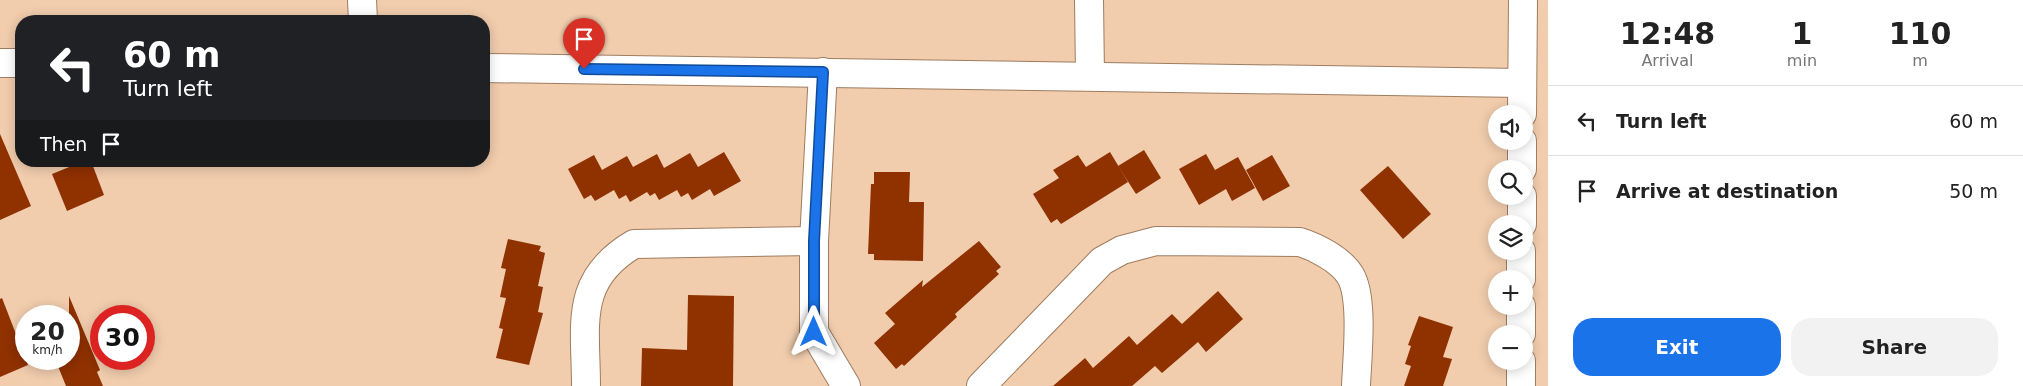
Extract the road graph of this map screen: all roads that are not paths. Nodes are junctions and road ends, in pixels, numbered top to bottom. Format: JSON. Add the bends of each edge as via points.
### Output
{"nodes":[{"id":1,"x":362,"y":0,"type":"edge"},
{"id":2,"x":1089,"y":0,"type":"edge"},
{"id":3,"x":1523,"y":0,"type":"edge"},
{"id":4,"x":363,"y":15,"type":"edge"},
{"id":5,"x":0,"y":63,"type":"edge"},
{"id":6,"x":15,"y":63,"type":"edge"},
{"id":7,"x":490,"y":68,"type":"edge"},
{"id":8,"x":823,"y":72,"type":"junction"},
{"id":9,"x":1090,"y":76,"type":"junction"},
{"id":10,"x":1522,"y":83,"type":"junction"},
{"id":11,"x":1522,"y":105,"type":"edge"},
{"id":12,"x":814,"y":241,"type":"junction"},
{"id":13,"x":1521,"y":370,"type":"edge"},
{"id":14,"x":586,"y":386,"type":"edge"},
{"id":15,"x":846,"y":386,"type":"edge"},
{"id":16,"x":980,"y":386,"type":"edge"},
{"id":17,"x":1356,"y":386,"type":"edge"},
{"id":18,"x":1521,"y":386,"type":"edge"}],
"edges":[{"from":1,"to":4,"type":"street"},
{"from":2,"to":9,"type":"street"},
{"from":3,"to":10,"type":"street"},
{"from":5,"to":6,"type":"street"},
{"from":7,"to":8,"type":"street"},
{"from":8,"to":9,"type":"street"},
{"from":8,"to":12,"type":"street"},
{"from":9,"to":10,"type":"street"},
{"from":10,"to":11,"type":"street"},
{"from":12,"to":14,"type":"street","via":[[634,244],[615,256],[597,276],[586,304]]},
{"from":12,"to":15,"type":"street","via":[[814,332]]},
{"from":13,"to":18,"type":"street"},
{"from":16,"to":17,"type":"street","via":[[1102,262],[1122,250],[1156,241],[1300,242],[1318,248],[1350,274],[1358,292]]}]}
